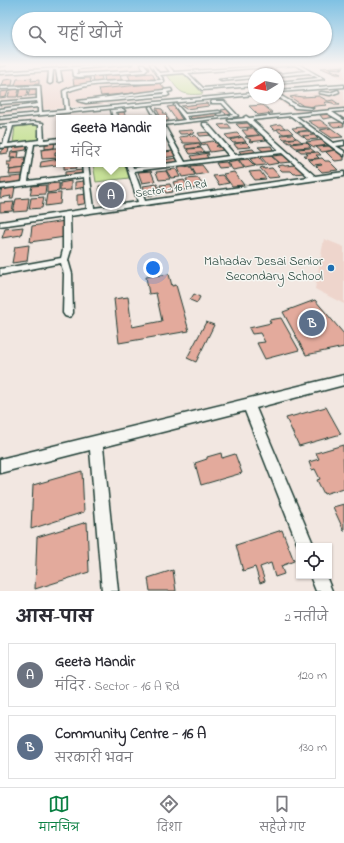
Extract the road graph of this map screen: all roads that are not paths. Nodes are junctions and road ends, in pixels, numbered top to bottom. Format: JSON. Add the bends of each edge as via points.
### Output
{"nodes":[{"id":1,"x":40,"y":92,"type":"edge"},
{"id":2,"x":66,"y":92,"type":"edge"},
{"id":3,"x":159,"y":92,"type":"edge"},
{"id":4,"x":161,"y":92,"type":"edge"},
{"id":5,"x":172,"y":92,"type":"edge"},
{"id":6,"x":301,"y":92,"type":"edge"},
{"id":7,"x":336,"y":92,"type":"edge"},
{"id":8,"x":284,"y":93,"type":"edge"},
{"id":9,"x":248,"y":94,"type":"edge"},
{"id":10,"x":284,"y":94,"type":"edge"},
{"id":11,"x":223,"y":96,"type":"junction"},
{"id":12,"x":122,"y":97,"type":"junction"},
{"id":13,"x":89,"y":98,"type":"dead end"},
{"id":14,"x":284,"y":98,"type":"edge"},
{"id":15,"x":40,"y":99,"type":"junction"},
{"id":16,"x":178,"y":99,"type":"junction"},
{"id":17,"x":209,"y":102,"type":"junction"},
{"id":18,"x":0,"y":103,"type":"edge"},
{"id":19,"x":40,"y":105,"type":"junction"},
{"id":20,"x":126,"y":105,"type":"junction"},
{"id":21,"x":176,"y":105,"type":"junction"},
{"id":22,"x":344,"y":105,"type":"edge"},
{"id":23,"x":213,"y":106,"type":"junction"},
{"id":24,"x":207,"y":107,"type":"dead end"},
{"id":25,"x":151,"y":108,"type":"junction"},
{"id":26,"x":186,"y":109,"type":"dead end"},
{"id":27,"x":0,"y":110,"type":"edge"},
{"id":28,"x":180,"y":110,"type":"junction"},
{"id":29,"x":238,"y":110,"type":"dead end"},
{"id":30,"x":344,"y":110,"type":"edge"},
{"id":31,"x":67,"y":111,"type":"junction"},
{"id":32,"x":219,"y":112,"type":"junction"},
{"id":33,"x":328,"y":112,"type":"junction"},
{"id":34,"x":40,"y":113,"type":"junction"},
{"id":35,"x":114,"y":115,"type":"edge"},
{"id":36,"x":155,"y":115,"type":"edge"},
{"id":37,"x":184,"y":115,"type":"junction"},
{"id":38,"x":243,"y":115,"type":"dead end"},
{"id":39,"x":292,"y":115,"type":"junction"},
{"id":40,"x":0,"y":117,"type":"edge"},
{"id":41,"x":225,"y":117,"type":"junction"},
{"id":42,"x":248,"y":120,"type":"junction"},
{"id":43,"x":344,"y":122,"type":"edge"},
{"id":44,"x":190,"y":124,"type":"junction"},
{"id":45,"x":205,"y":124,"type":"junction"},
{"id":46,"x":11,"y":125,"type":"junction"},
{"id":47,"x":0,"y":126,"type":"edge"},
{"id":48,"x":166,"y":127,"type":"edge"},
{"id":49,"x":166,"y":133,"type":"edge"},
{"id":50,"x":56,"y":140,"type":"edge"},
{"id":51,"x":42,"y":142,"type":"junction"},
{"id":52,"x":32,"y":143,"type":"junction"},
{"id":53,"x":344,"y":143,"type":"edge"},
{"id":54,"x":332,"y":145,"type":"junction"},
{"id":55,"x":2,"y":146,"type":"edge"},
{"id":56,"x":283,"y":151,"type":"junction"},
{"id":57,"x":344,"y":154,"type":"edge"},
{"id":58,"x":233,"y":157,"type":"junction"},
{"id":59,"x":183,"y":164,"type":"junction"},
{"id":60,"x":166,"y":165,"type":"edge"},
{"id":61,"x":85,"y":167,"type":"edge"},
{"id":62,"x":130,"y":167,"type":"edge"},
{"id":63,"x":344,"y":174,"type":"edge"},
{"id":64,"x":86,"y":175,"type":"junction"},
{"id":65,"x":313,"y":178,"type":"junction"},
{"id":66,"x":25,"y":183,"type":"junction"},
{"id":67,"x":0,"y":186,"type":"edge"},
{"id":68,"x":142,"y":203,"type":"junction"},
{"id":69,"x":91,"y":211,"type":"junction"},
{"id":70,"x":67,"y":214,"type":"junction"},
{"id":71,"x":0,"y":224,"type":"edge"},
{"id":72,"x":64,"y":260,"type":"junction"},
{"id":73,"x":0,"y":272,"type":"edge"},
{"id":74,"x":68,"y":313,"type":"dead end"},
{"id":75,"x":344,"y":380,"type":"edge"},
{"id":76,"x":248,"y":404,"type":"junction"},
{"id":77,"x":96,"y":442,"type":"junction"},
{"id":78,"x":0,"y":466,"type":"edge"},
{"id":79,"x":305,"y":543,"type":"edge"},
{"id":80,"x":319,"y":579,"type":"edge"},
{"id":81,"x":110,"y":591,"type":"edge"},
{"id":82,"x":324,"y":591,"type":"edge"}],
"edges":[{"from":1,"to":15,"type":"street"},
{"from":2,"to":31,"type":"street"},
{"from":3,"to":13,"type":"street"},
{"from":4,"to":12,"type":"street"},
{"from":5,"to":16,"type":"street"},
{"from":6,"to":8,"type":"street"},
{"from":7,"to":10,"type":"street","via":[[330,94]]},
{"from":9,"to":11,"type":"street"},
{"from":11,"to":16,"type":"street"},
{"from":11,"to":29,"type":"street"},
{"from":12,"to":12,"type":"street","via":[[80,101],[82,102]]},
{"from":12,"to":20,"type":"street"},
{"from":14,"to":22,"type":"street","via":[[299,108]]},
{"from":15,"to":18,"type":"street"},
{"from":15,"to":19,"type":"street"},
{"from":16,"to":20,"type":"street"},
{"from":17,"to":21,"type":"street"},
{"from":17,"to":23,"type":"street"},
{"from":17,"to":41,"type":"street","via":[[223,102],[236,115]]},
{"from":19,"to":27,"type":"street"},
{"from":19,"to":34,"type":"street"},
{"from":20,"to":31,"type":"street"},
{"from":21,"to":25,"type":"street"},
{"from":21,"to":28,"type":"street"},
{"from":23,"to":24,"type":"street"},
{"from":23,"to":32,"type":"street"},
{"from":25,"to":35,"type":"street","via":[[115,111]]},
{"from":25,"to":36,"type":"street"},
{"from":26,"to":28,"type":"street"},
{"from":28,"to":37,"type":"street"},
{"from":30,"to":33,"type":"street"},
{"from":31,"to":34,"type":"street"},
{"from":32,"to":37,"type":"street"},
{"from":32,"to":41,"type":"street"},
{"from":33,"to":39,"type":"street"},
{"from":33,"to":43,"type":"street"},
{"from":34,"to":40,"type":"street"},
{"from":37,"to":44,"type":"street"},
{"from":38,"to":42,"type":"street"},
{"from":39,"to":42,"type":"street"},
{"from":39,"to":54,"type":"street"},
{"from":41,"to":44,"type":"street"},
{"from":42,"to":45,"type":"street"},
{"from":42,"to":56,"type":"street"},
{"from":44,"to":45,"type":"street"},
{"from":44,"to":48,"type":"street"},
{"from":45,"to":58,"type":"street"},
{"from":46,"to":47,"type":"street"},
{"from":46,"to":51,"type":"street","via":[[41,124]]},
{"from":46,"to":55,"type":"street"},
{"from":49,"to":59,"type":"street"},
{"from":50,"to":51,"type":"street"},
{"from":51,"to":52,"type":"street"},
{"from":52,"to":55,"type":"street"},
{"from":52,"to":66,"type":"street"},
{"from":53,"to":54,"type":"street"},
{"from":54,"to":57,"type":"street"},
{"from":56,"to":58,"type":"street"},
{"from":56,"to":65,"type":"street"},
{"from":58,"to":59,"type":"street"},
{"from":59,"to":60,"type":"street"},
{"from":61,"to":64,"type":"street"},
{"from":62,"to":68,"type":"street"},
{"from":63,"to":65,"type":"street","name":"Sector - 16 A Rd"},
{"from":64,"to":66,"type":"street"},
{"from":64,"to":69,"type":"street"},
{"from":65,"to":68,"type":"street","name":"Sector - 16 A Rd"},
{"from":66,"to":67,"type":"street"},
{"from":68,"to":69,"type":"street","name":"Sector - 16 A Rd"},
{"from":69,"to":70,"type":"street","name":"Sector - 16 A Rd"},
{"from":70,"to":71,"type":"street","name":"Sector - 16 A Rd"},
{"from":70,"to":72,"type":"street","via":[[67,250]]},
{"from":72,"to":73,"type":"street"},
{"from":72,"to":74,"type":"street","via":[[68,274]]},
{"from":75,"to":76,"type":"street"},
{"from":76,"to":77,"type":"street"},
{"from":76,"to":79,"type":"street"},
{"from":77,"to":78,"type":"street"},
{"from":77,"to":81,"type":"street"},
{"from":80,"to":82,"type":"street"}]}
